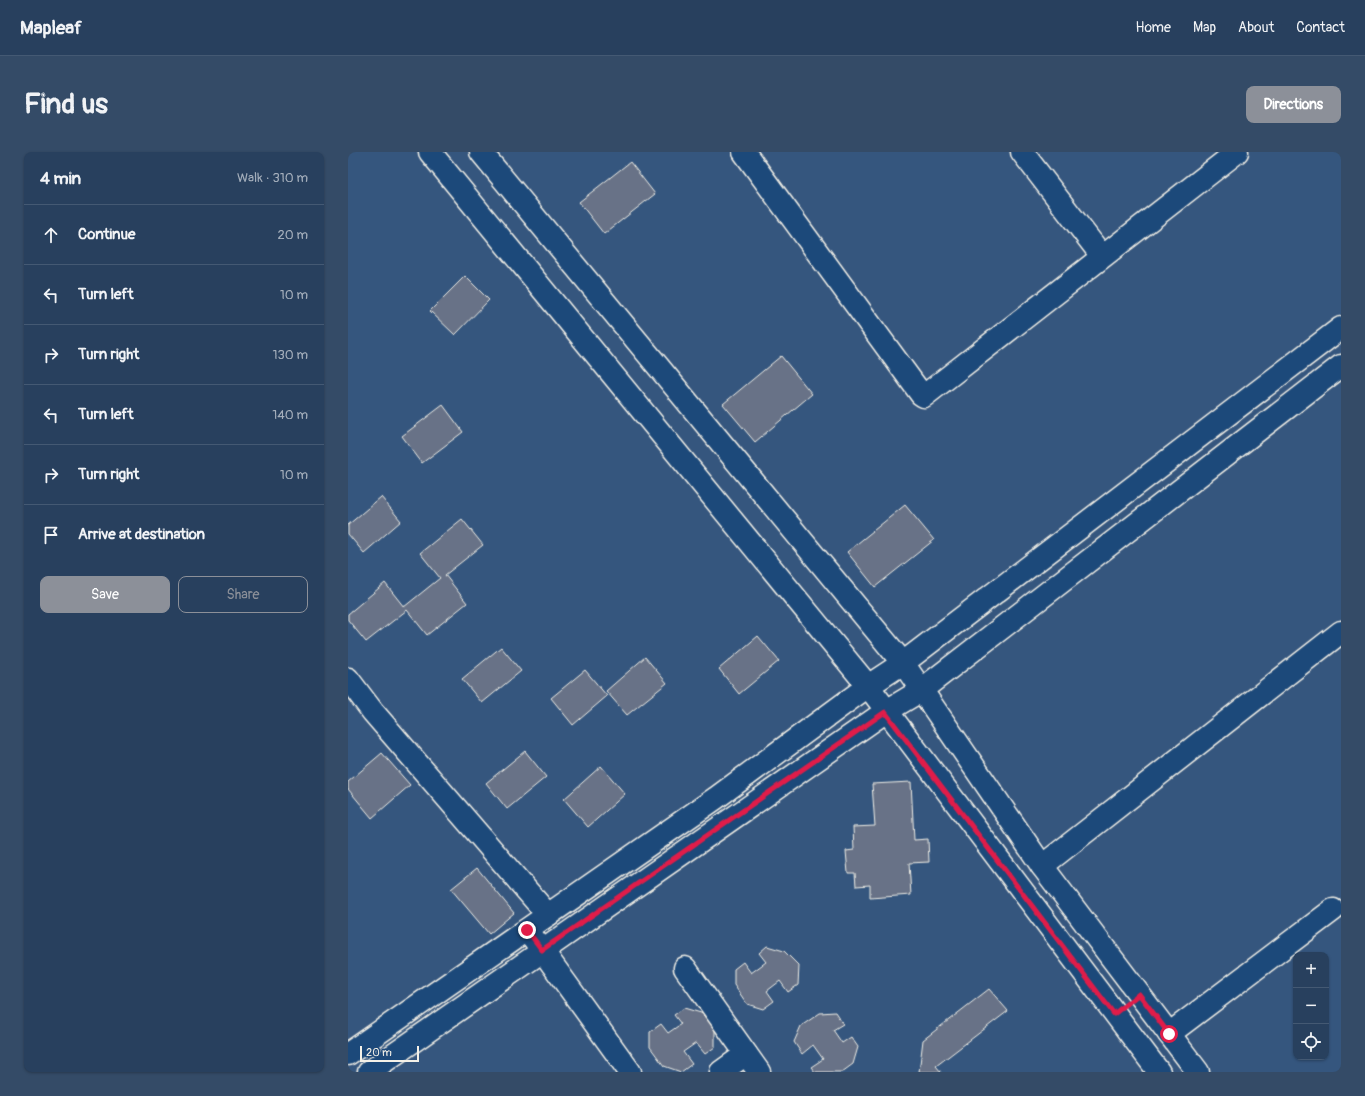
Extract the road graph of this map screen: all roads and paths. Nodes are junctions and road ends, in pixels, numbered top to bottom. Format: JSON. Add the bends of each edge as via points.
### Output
{"nodes":[{"id":1,"x":430,"y":152,"type":"edge"},
{"id":2,"x":480,"y":152,"type":"edge"},
{"id":3,"x":744,"y":152,"type":"edge"},
{"id":4,"x":1022,"y":152,"type":"edge"},
{"id":5,"x":1237,"y":152,"type":"edge"},
{"id":6,"x":1102,"y":256,"type":"junction"},
{"id":7,"x":1341,"y":328,"type":"edge"},
{"id":8,"x":1341,"y":366,"type":"edge"},
{"id":9,"x":1341,"y":632,"type":"edge"},
{"id":10,"x":903,"y":663,"type":"junction"},
{"id":11,"x":348,"y":679,"type":"edge"},
{"id":12,"x":868,"y":686,"type":"junction"},
{"id":13,"x":920,"y":691,"type":"junction"},
{"id":14,"x":885,"y":712,"type":"junction"},
{"id":15,"x":1042,"y":866,"type":"junction"},
{"id":16,"x":1338,"y":911,"type":"edge"},
{"id":17,"x":548,"y":915,"type":"junction"},
{"id":18,"x":527,"y":930,"type":"junction"},
{"id":19,"x":542,"y":950,"type":"junction"},
{"id":20,"x":685,"y":968,"type":"dead end"},
{"id":21,"x":1139,"y":994,"type":"junction"},
{"id":22,"x":1114,"y":1014,"type":"junction"},
{"id":23,"x":1169,"y":1034,"type":"junction"},
{"id":24,"x":348,"y":1054,"type":"edge"},
{"id":25,"x":746,"y":1054,"type":"junction"},
{"id":26,"x":371,"y":1072,"type":"edge"},
{"id":27,"x":630,"y":1072,"type":"edge"},
{"id":28,"x":721,"y":1072,"type":"edge"},
{"id":29,"x":759,"y":1072,"type":"edge"},
{"id":30,"x":1159,"y":1072,"type":"edge"},
{"id":31,"x":1198,"y":1072,"type":"edge"}],
"edges":[{"from":1,"to":12,"type":"street"},
{"from":2,"to":10,"type":"street"},
{"from":3,"to":6,"type":"street","via":[[923,396]]},
{"from":4,"to":6,"type":"street"},
{"from":5,"to":6,"type":"street"},
{"from":7,"to":10,"type":"street"},
{"from":8,"to":13,"type":"street"},
{"from":9,"to":15,"type":"street"},
{"from":10,"to":12,"type":"street"},
{"from":10,"to":13,"type":"street"},
{"from":11,"to":17,"type":"street","via":[[373,712]]},
{"from":12,"to":14,"type":"street"},
{"from":12,"to":17,"type":"street","via":[[716,798]]},
{"from":13,"to":14,"type":"street"},
{"from":13,"to":15,"type":"street"},
{"from":14,"to":19,"type":"street"},
{"from":14,"to":22,"type":"street"},
{"from":15,"to":21,"type":"street"},
{"from":16,"to":23,"type":"street"},
{"from":17,"to":18,"type":"street"},
{"from":18,"to":19,"type":"street"},
{"from":18,"to":24,"type":"street"},
{"from":19,"to":26,"type":"street"},
{"from":19,"to":27,"type":"street"},
{"from":20,"to":25,"type":"street"},
{"from":21,"to":22,"type":"street"},
{"from":21,"to":23,"type":"street"},
{"from":22,"to":30,"type":"street"},
{"from":23,"to":31,"type":"street"},
{"from":25,"to":28,"type":"street"},
{"from":25,"to":29,"type":"street"}]}
